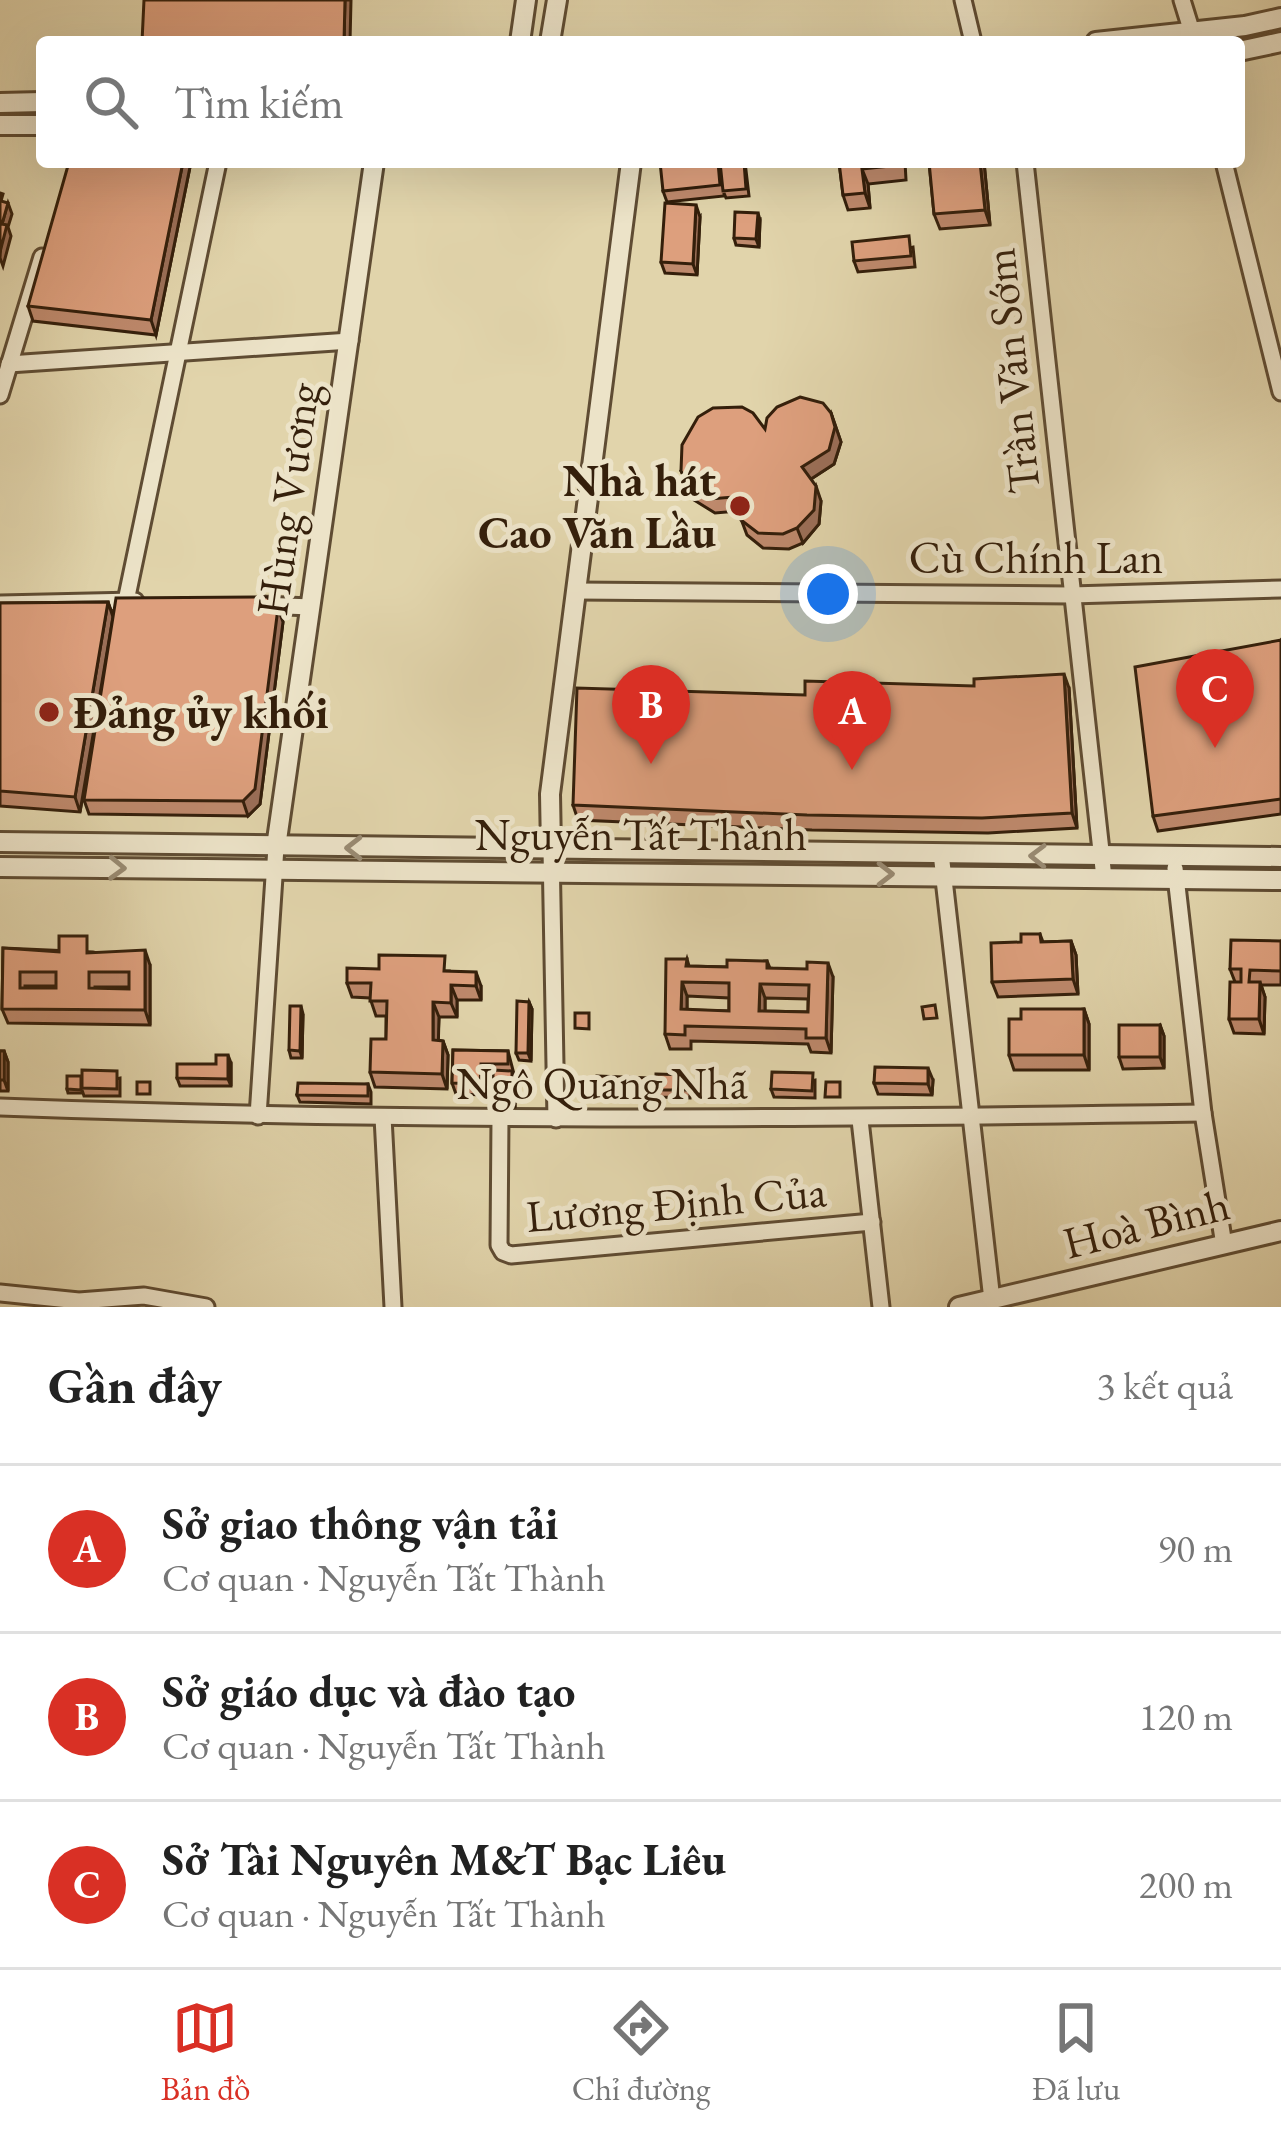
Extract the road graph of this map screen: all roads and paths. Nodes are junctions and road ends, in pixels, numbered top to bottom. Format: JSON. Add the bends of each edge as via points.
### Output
{"nodes":[{"id":1,"x":526,"y":0,"type":"edge"},
{"id":2,"x":557,"y":0,"type":"edge"},
{"id":3,"x":963,"y":0,"type":"edge"},
{"id":4,"x":1182,"y":0,"type":"edge"},
{"id":5,"x":1281,"y":18,"type":"edge"},
{"id":6,"x":521,"y":36,"type":"edge"},
{"id":7,"x":551,"y":36,"type":"edge"},
{"id":8,"x":972,"y":36,"type":"edge"},
{"id":9,"x":1194,"y":36,"type":"edge"},
{"id":10,"x":1199,"y":36,"type":"edge"},
{"id":11,"x":1281,"y":41,"type":"edge"},
{"id":12,"x":1245,"y":50,"type":"edge"},
{"id":13,"x":36,"y":102,"type":"edge"},
{"id":14,"x":0,"y":103,"type":"edge"},
{"id":15,"x":0,"y":125,"type":"edge"},
{"id":16,"x":36,"y":125,"type":"edge"},
{"id":17,"x":217,"y":168,"type":"edge"},
{"id":18,"x":373,"y":168,"type":"edge"},
{"id":19,"x":630,"y":168,"type":"edge"},
{"id":20,"x":1026,"y":168,"type":"edge"},
{"id":21,"x":1225,"y":168,"type":"edge"},
{"id":22,"x":50,"y":230,"type":"edge"},
{"id":23,"x":350,"y":341,"type":"junction"},
{"id":24,"x":179,"y":352,"type":"junction"},
{"id":25,"x":9,"y":364,"type":"junction"},
{"id":26,"x":1281,"y":392,"type":"edge"},
{"id":27,"x":0,"y":395,"type":"edge"},
{"id":28,"x":1281,"y":589,"type":"edge"},
{"id":29,"x":576,"y":592,"type":"junction"},
{"id":30,"x":1070,"y":595,"type":"junction"},
{"id":31,"x":126,"y":601,"type":"junction"},
{"id":32,"x":149,"y":602,"type":"edge"},
{"id":33,"x":0,"y":604,"type":"edge"},
{"id":34,"x":242,"y":604,"type":"edge"},
{"id":35,"x":311,"y":607,"type":"junction"},
{"id":36,"x":0,"y":842,"type":"edge"},
{"id":37,"x":74,"y":844,"type":"junction"},
{"id":38,"x":275,"y":847,"type":"junction"},
{"id":39,"x":407,"y":848,"type":"junction"},
{"id":40,"x":551,"y":849,"type":"junction"},
{"id":41,"x":739,"y":851,"type":"junction"},
{"id":42,"x":941,"y":853,"type":"junction"},
{"id":43,"x":1103,"y":857,"type":"junction"},
{"id":44,"x":1281,"y":857,"type":"edge"},
{"id":45,"x":1174,"y":859,"type":"junction"},
{"id":46,"x":75,"y":866,"type":"junction"},
{"id":47,"x":0,"y":867,"type":"edge"},
{"id":48,"x":407,"y":871,"type":"junction"},
{"id":49,"x":274,"y":872,"type":"junction"},
{"id":50,"x":552,"y":873,"type":"junction"},
{"id":51,"x":739,"y":874,"type":"junction"},
{"id":52,"x":944,"y":874,"type":"junction"},
{"id":53,"x":1103,"y":878,"type":"junction"},
{"id":54,"x":1176,"y":880,"type":"junction"},
{"id":55,"x":1281,"y":880,"type":"edge"},
{"id":56,"x":0,"y":1107,"type":"edge"},
{"id":57,"x":1203,"y":1113,"type":"junction"},
{"id":58,"x":258,"y":1116,"type":"junction"},
{"id":59,"x":971,"y":1116,"type":"junction"},
{"id":60,"x":383,"y":1117,"type":"junction"},
{"id":61,"x":500,"y":1118,"type":"junction"},
{"id":62,"x":556,"y":1118,"type":"junction"},
{"id":63,"x":860,"y":1120,"type":"junction"},
{"id":64,"x":872,"y":1222,"type":"junction"},
{"id":65,"x":1281,"y":1231,"type":"edge"},
{"id":66,"x":1224,"y":1245,"type":"junction"},
{"id":67,"x":0,"y":1293,"type":"edge"},
{"id":68,"x":992,"y":1300,"type":"junction"},
{"id":69,"x":206,"y":1307,"type":"edge"},
{"id":70,"x":393,"y":1307,"type":"edge"},
{"id":71,"x":880,"y":1307,"type":"edge"},
{"id":72,"x":959,"y":1307,"type":"edge"}],
"edges":[{"from":1,"to":6,"type":"street"},
{"from":2,"to":7,"type":"street"},
{"from":3,"to":8,"type":"street"},
{"from":4,"to":9,"type":"street"},
{"from":5,"to":10,"type":"street"},
{"from":11,"to":12,"type":"street"},
{"from":13,"to":14,"type":"street"},
{"from":15,"to":16,"type":"street"},
{"from":17,"to":24,"type":"street"},
{"from":18,"to":23,"type":"street","name":"Hùng Vương"},
{"from":19,"to":29,"type":"street"},
{"from":20,"to":30,"type":"street","name":"Trần Văn Sớm"},
{"from":21,"to":26,"type":"street"},
{"from":22,"to":25,"type":"street"},
{"from":23,"to":24,"type":"street"},
{"from":23,"to":35,"type":"street","name":"Hùng Vương"},
{"from":24,"to":25,"type":"street"},
{"from":24,"to":31,"type":"street"},
{"from":25,"to":27,"type":"street"},
{"from":28,"to":30,"type":"street","name":"Cù Chính Lan"},
{"from":29,"to":30,"type":"street","name":"Cù Chính Lan"},
{"from":29,"to":40,"type":"street","via":[[550,794]]},
{"from":30,"to":43,"type":"street","name":"Trần Văn Sớm"},
{"from":31,"to":32,"type":"street"},
{"from":31,"to":33,"type":"street"},
{"from":34,"to":35,"type":"street"},
{"from":35,"to":38,"type":"street","name":"Hùng Vương"},
{"from":36,"to":37,"type":"street","name":"Nguyễn Tất Thành"},
{"from":37,"to":38,"type":"street","name":"Nguyễn Tất Thành"},
{"from":37,"to":46,"type":"street"},
{"from":39,"to":38,"type":"street","name":"Nguyễn Tất Thành","one_way":true},
{"from":38,"to":49,"type":"street"},
{"from":39,"to":40,"type":"street","name":"Nguyễn Tất Thành"},
{"from":39,"to":48,"type":"street"},
{"from":40,"to":41,"type":"street","name":"Nguyễn Tất Thành"},
{"from":40,"to":50,"type":"street"},
{"from":41,"to":42,"type":"street","name":"Nguyễn Tất Thành"},
{"from":41,"to":51,"type":"street"},
{"from":43,"to":42,"type":"street","name":"Nguyễn Tất Thành","one_way":true},
{"from":42,"to":52,"type":"street"},
{"from":43,"to":45,"type":"street","name":"Nguyễn Tất Thành"},
{"from":43,"to":53,"type":"street","name":"Trần Văn Sớm"},
{"from":44,"to":45,"type":"street","name":"Nguyễn Tất Thành"},
{"from":45,"to":54,"type":"street"},
{"from":46,"to":47,"type":"street","name":"Nguyễn Tất Thành"},
{"from":46,"to":49,"type":"street","name":"Nguyễn Tất Thành","one_way":true},
{"from":48,"to":49,"type":"street","name":"Nguyễn Tất Thành"},
{"from":48,"to":50,"type":"street","name":"Nguyễn Tất Thành"},
{"from":49,"to":58,"type":"street"},
{"from":50,"to":51,"type":"street","name":"Nguyễn Tất Thành"},
{"from":50,"to":62,"type":"street"},
{"from":51,"to":52,"type":"street","name":"Nguyễn Tất Thành","one_way":true},
{"from":52,"to":53,"type":"street","name":"Nguyễn Tất Thành"},
{"from":52,"to":59,"type":"street"},
{"from":53,"to":54,"type":"street","name":"Nguyễn Tất Thành"},
{"from":54,"to":55,"type":"street","name":"Nguyễn Tất Thành"},
{"from":54,"to":57,"type":"street"},
{"from":56,"to":58,"type":"street","name":"Ngô Quang Nhã"},
{"from":57,"to":59,"type":"street","name":"Ngô Quang Nhã"},
{"from":57,"to":66,"type":"street"},
{"from":58,"to":60,"type":"street","name":"Ngô Quang Nhã"},
{"from":59,"to":63,"type":"street","name":"Ngô Quang Nhã"},
{"from":59,"to":68,"type":"street"},
{"from":60,"to":61,"type":"street","name":"Ngô Quang Nhã"},
{"from":60,"to":70,"type":"street"},
{"from":61,"to":62,"type":"street","name":"Ngô Quang Nhã"},
{"from":61,"to":64,"type":"street","name":"Lương Định Của","via":[[498,1236],[511,1255]]},
{"from":62,"to":63,"type":"street","name":"Ngô Quang Nhã"},
{"from":63,"to":64,"type":"street"},
{"from":64,"to":71,"type":"street"},
{"from":65,"to":66,"type":"street","name":"Hoà Bình"},
{"from":66,"to":68,"type":"street","name":"Hoà Bình"},
{"from":67,"to":69,"type":"street","via":[[79,1301],[144,1296]]},
{"from":68,"to":72,"type":"street","name":"Hoà Bình"}]}
